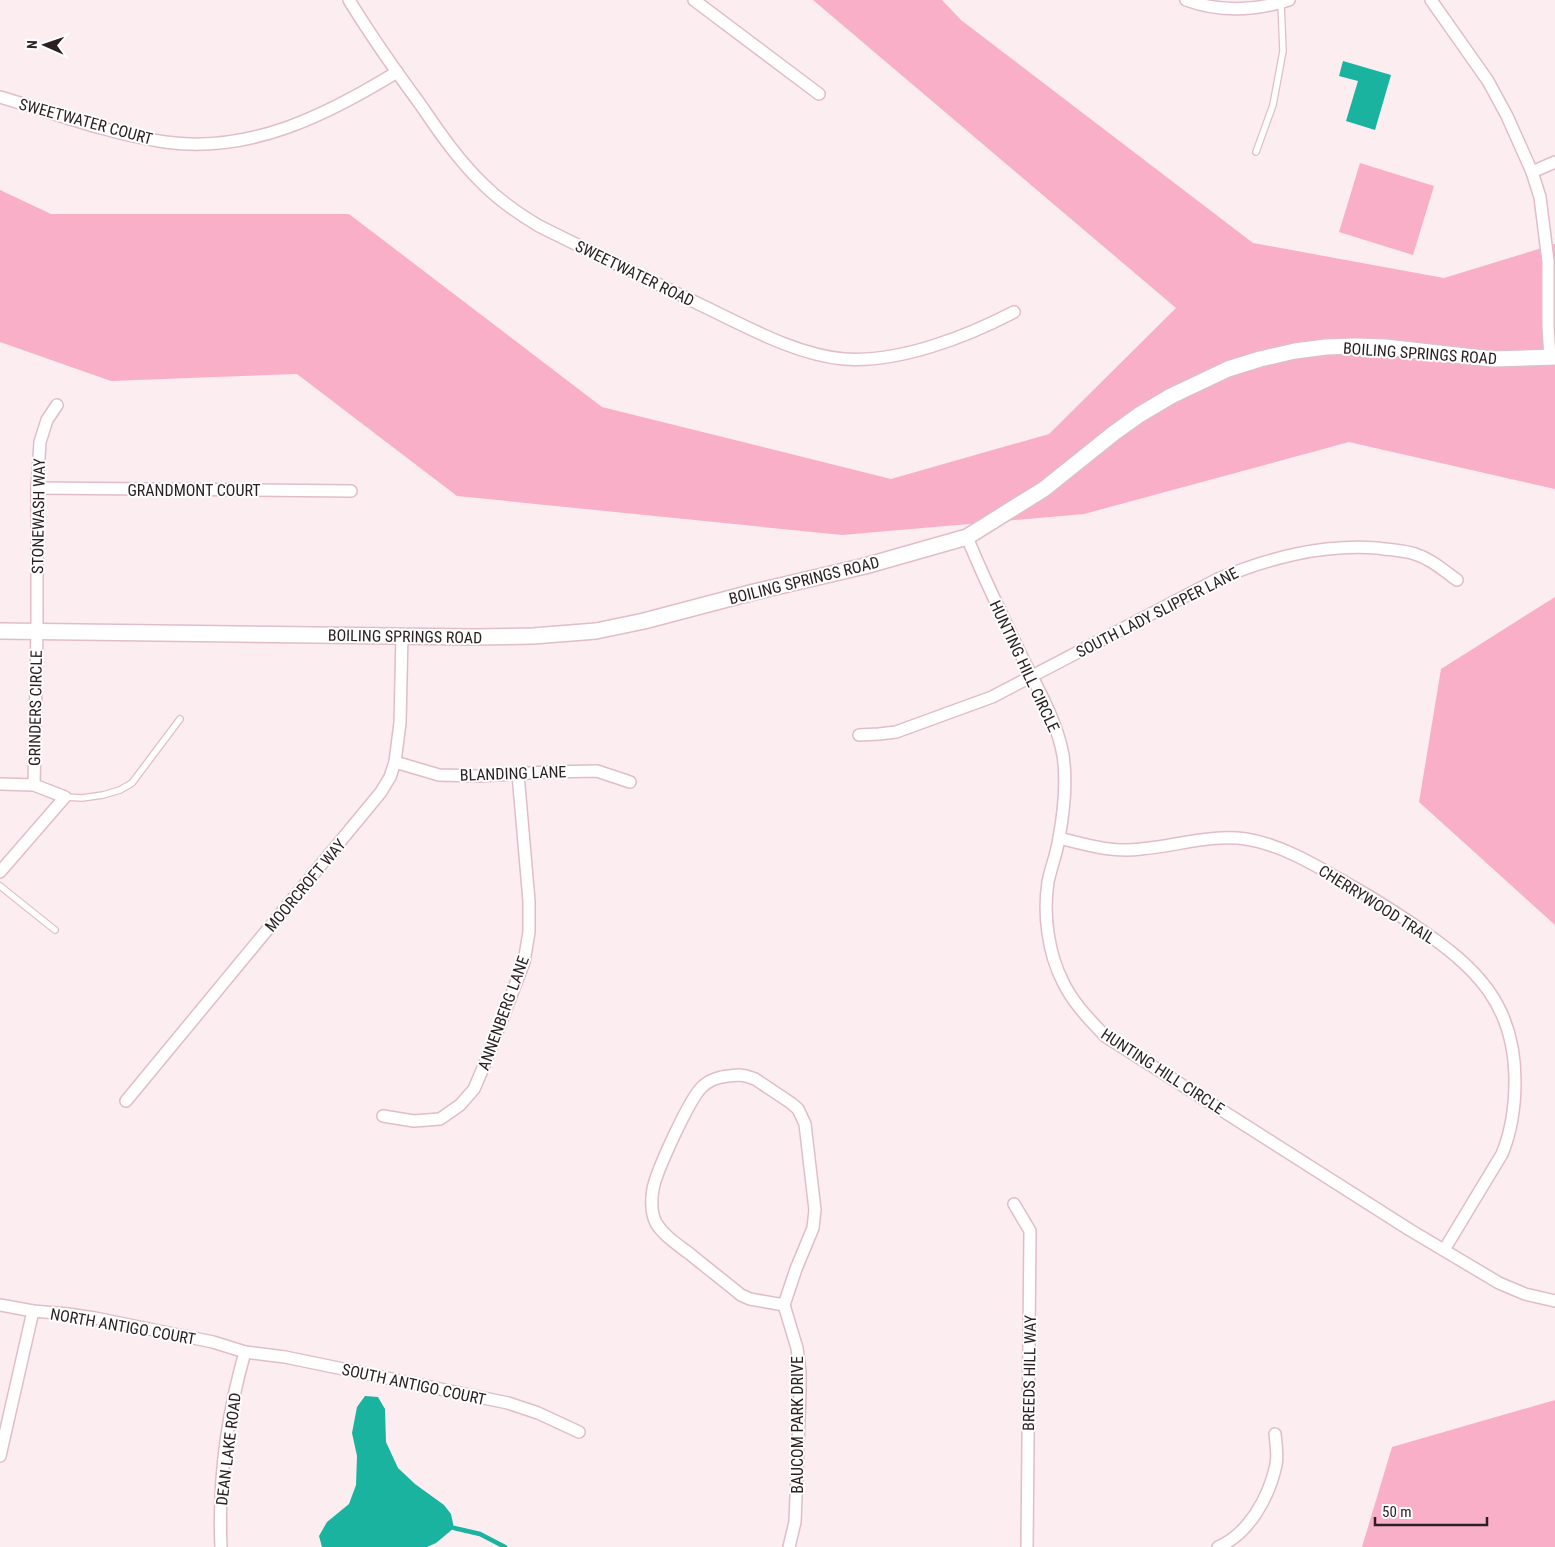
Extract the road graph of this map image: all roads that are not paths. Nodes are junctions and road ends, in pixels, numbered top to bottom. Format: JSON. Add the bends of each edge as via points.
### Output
{"nodes":[{"id":1,"x":349,"y":0,"type":"edge"},
{"id":2,"x":694,"y":0,"type":"edge"},
{"id":3,"x":1186,"y":0,"type":"edge"},
{"id":4,"x":1431,"y":0,"type":"edge"},
{"id":5,"x":1285,"y":1,"type":"edge"},
{"id":6,"x":397,"y":72,"type":"junction"},
{"id":7,"x":819,"y":94,"type":"dead end"},
{"id":8,"x":0,"y":97,"type":"edge"},
{"id":9,"x":1256,"y":152,"type":"dead end"},
{"id":10,"x":1555,"y":162,"type":"edge"},
{"id":11,"x":1532,"y":172,"type":"junction"},
{"id":12,"x":1014,"y":312,"type":"dead end"},
{"id":13,"x":1552,"y":358,"type":"edge"},
{"id":14,"x":56,"y":405,"type":"dead end"},
{"id":15,"x":37,"y":488,"type":"junction"},
{"id":16,"x":351,"y":491,"type":"dead end"},
{"id":17,"x":967,"y":537,"type":"junction"},
{"id":18,"x":1457,"y":580,"type":"dead end"},
{"id":19,"x":0,"y":631,"type":"edge"},
{"id":20,"x":37,"y":631,"type":"junction"},
{"id":21,"x":402,"y":636,"type":"junction"},
{"id":22,"x":1032,"y":677,"type":"junction"},
{"id":23,"x":180,"y":719,"type":"dead end"},
{"id":24,"x":859,"y":735,"type":"dead end"},
{"id":25,"x":395,"y":762,"type":"junction"},
{"id":26,"x":518,"y":774,"type":"junction"},
{"id":27,"x":630,"y":782,"type":"dead end"},
{"id":28,"x":0,"y":784,"type":"edge"},
{"id":29,"x":34,"y":785,"type":"junction"},
{"id":30,"x":65,"y":797,"type":"junction"},
{"id":31,"x":1059,"y":838,"type":"junction"},
{"id":32,"x":0,"y":872,"type":"edge"},
{"id":33,"x":0,"y":886,"type":"edge"},
{"id":34,"x":55,"y":930,"type":"dead end"},
{"id":35,"x":126,"y":1101,"type":"dead end"},
{"id":36,"x":383,"y":1116,"type":"dead end"},
{"id":37,"x":1014,"y":1204,"type":"dead end"},
{"id":38,"x":1444,"y":1250,"type":"junction"},
{"id":39,"x":1555,"y":1301,"type":"edge"},
{"id":40,"x":0,"y":1304,"type":"edge"},
{"id":41,"x":784,"y":1305,"type":"junction"},
{"id":42,"x":33,"y":1311,"type":"junction"},
{"id":43,"x":245,"y":1352,"type":"junction"},
{"id":44,"x":579,"y":1432,"type":"dead end"},
{"id":45,"x":1275,"y":1434,"type":"dead end"},
{"id":46,"x":0,"y":1456,"type":"edge"},
{"id":47,"x":221,"y":1547,"type":"edge"},
{"id":48,"x":789,"y":1547,"type":"edge"},
{"id":49,"x":1027,"y":1547,"type":"edge"},
{"id":50,"x":1218,"y":1547,"type":"edge"}],
"edges":[{"from":1,"to":6,"type":"street","name":"SWEETWATER ROAD"},
{"from":2,"to":7,"type":"street"},
{"from":3,"to":5,"type":"street","via":[[1233,9],[1260,8]]},
{"from":4,"to":11,"type":"street","via":[[1488,81]]},
{"from":5,"to":9,"type":"lane","via":[[1283,51],[1273,105]]},
{"from":6,"to":8,"type":"street","name":"SWEETWATER COURT","via":[[324,112],[285,129],[244,140],[206,144],[132,136]]},
{"from":6,"to":12,"type":"street","name":"SWEETWATER ROAD","via":[[469,169],[516,212],[591,252],[796,348],[846,359],[898,355],[962,335]]},
{"from":10,"to":11,"type":"street"},
{"from":11,"to":13,"type":"street","via":[[1540,197],[1548,261],[1548,326]]},
{"from":13,"to":17,"type":"street","name":"BOILING SPRINGS ROAD","via":[[1492,359],[1356,346],[1295,351],[1260,359],[1228,369],[1163,400],[1114,433],[1044,489]]},
{"from":14,"to":15,"type":"street","name":"STONEWASH WAY","via":[[40,442]]},
{"from":15,"to":16,"type":"street","name":"GRANDMONT COURT"},
{"from":15,"to":20,"type":"street","name":"STONEWASH WAY"},
{"from":17,"to":21,"type":"street","name":"BOILING SPRINGS ROAD","via":[[865,566],[596,631],[533,636]]},
{"from":17,"to":22,"type":"street","name":"HUNTING HILL CIRCLE"},
{"from":18,"to":22,"type":"street","name":"SOUTH LADY SLIPPER LANE","via":[[1432,562],[1398,550],[1340,548],[1287,555],[1218,579]]},
{"from":19,"to":20,"type":"street","name":"BOILING SPRINGS ROAD"},
{"from":20,"to":21,"type":"street","name":"BOILING SPRINGS ROAD"},
{"from":20,"to":29,"type":"street","name":"GRINDERS CIRCLE"},
{"from":21,"to":25,"type":"street","name":"MOORCROFT WAY","via":[[400,723]]},
{"from":22,"to":24,"type":"street","name":"SOUTH LADY SLIPPER LANE","via":[[992,697],[896,732]]},
{"from":22,"to":31,"type":"street","name":"HUNTING HILL CIRCLE","via":[[1053,722],[1062,755],[1065,788]]},
{"from":23,"to":30,"type":"lane","via":[[132,783],[103,794]]},
{"from":25,"to":26,"type":"street","name":"BLANDING LANE","via":[[439,775]]},
{"from":25,"to":35,"type":"street","name":"MOORCROFT WAY","via":[[381,792]]},
{"from":26,"to":27,"type":"street","name":"BLANDING LANE","via":[[597,772]]},
{"from":26,"to":36,"type":"street","name":"ANNENBERG LANE","via":[[529,932],[524,962],[486,1061],[474,1089],[460,1105],[440,1118],[414,1121]]},
{"from":28,"to":29,"type":"street","name":"GRINDERS CIRCLE"},
{"from":29,"to":30,"type":"street","name":"GRINDERS CIRCLE"},
{"from":30,"to":32,"type":"street"},
{"from":31,"to":38,"type":"street","name":"HUNTING HILL CIRCLE","via":[[1048,883],[1049,937],[1063,983],[1084,1014],[1105,1036]]},
{"from":31,"to":38,"type":"street","name":"CHERRYWOOD TRAIL","via":[[1120,850],[1234,838],[1266,844],[1377,900],[1440,943],[1474,972],[1495,1000],[1510,1033],[1515,1070],[1513,1115],[1502,1154]]},
{"from":33,"to":34,"type":"lane"},
{"from":37,"to":49,"type":"street","name":"BREEDS HILL WAY","via":[[1030,1232]]},
{"from":38,"to":39,"type":"street","name":"HUNTING HILL CIRCLE","via":[[1512,1290]]},
{"from":40,"to":42,"type":"street","name":"NORTH ANTIGO COURT"},
{"from":41,"to":41,"type":"street","via":[[813,1228],[815,1210],[805,1124],[792,1103],[755,1079],[738,1075],[721,1077],[704,1085],[693,1098],[654,1182],[653,1215],[667,1236],[741,1295]]},
{"from":41,"to":48,"type":"street","name":"BAUCOM PARK DRIVE","via":[[797,1348],[800,1385],[796,1522]]},
{"from":42,"to":43,"type":"street","name":"NORTH ANTIGO COURT","via":[[96,1318],[213,1342]]},
{"from":42,"to":46,"type":"street"},
{"from":43,"to":44,"type":"street","name":"SOUTH ANTIGO COURT","via":[[285,1357],[508,1403]]},
{"from":43,"to":47,"type":"street","name":"DEAN LAKE ROAD","via":[[235,1387],[223,1469]]},
{"from":45,"to":50,"type":"street","via":[[1276,1464],[1264,1501],[1245,1529]]}]}
